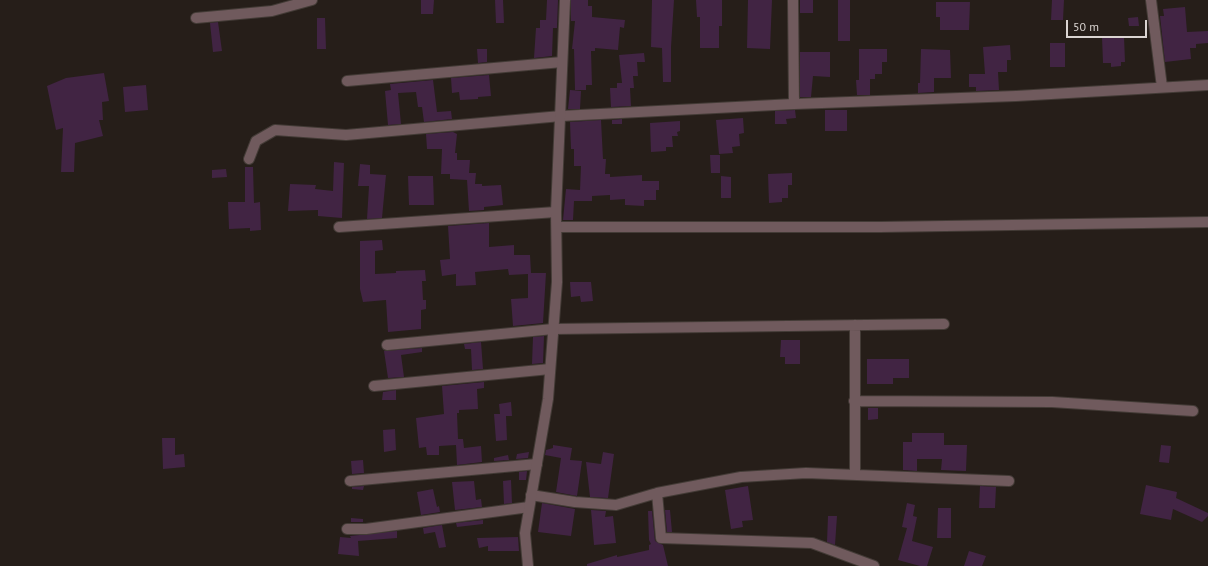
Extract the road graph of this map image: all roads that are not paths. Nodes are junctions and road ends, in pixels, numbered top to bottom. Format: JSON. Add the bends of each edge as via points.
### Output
{"nodes":[{"id":1,"x":312,"y":0,"type":"edge"},
{"id":2,"x":566,"y":0,"type":"edge"},
{"id":3,"x":793,"y":0,"type":"edge"},
{"id":4,"x":1151,"y":0,"type":"edge"},
{"id":5,"x":196,"y":18,"type":"dead end"},
{"id":6,"x":562,"y":62,"type":"junction"},
{"id":7,"x":347,"y":81,"type":"dead end"},
{"id":8,"x":1208,"y":85,"type":"edge"},
{"id":9,"x":1162,"y":87,"type":"junction"},
{"id":10,"x":794,"y":104,"type":"junction"},
{"id":11,"x":561,"y":116,"type":"junction"},
{"id":12,"x":250,"y":159,"type":"dead end"},
{"id":13,"x":556,"y":212,"type":"junction"},
{"id":14,"x":1208,"y":222,"type":"edge"},
{"id":15,"x":339,"y":227,"type":"dead end"},
{"id":16,"x":557,"y":227,"type":"junction"},
{"id":17,"x":944,"y":324,"type":"dead end"},
{"id":18,"x":855,"y":325,"type":"junction"},
{"id":19,"x":553,"y":329,"type":"junction"},
{"id":20,"x":387,"y":345,"type":"dead end"},
{"id":21,"x":550,"y":369,"type":"junction"},
{"id":22,"x":374,"y":386,"type":"dead end"},
{"id":23,"x":854,"y":401,"type":"junction"},
{"id":24,"x":1192,"y":411,"type":"dead end"},
{"id":25,"x":537,"y":464,"type":"junction"},
{"id":26,"x":854,"y":475,"type":"junction"},
{"id":27,"x":350,"y":481,"type":"dead end"},
{"id":28,"x":1009,"y":481,"type":"dead end"},
{"id":29,"x":657,"y":493,"type":"junction"},
{"id":30,"x":531,"y":495,"type":"junction"},
{"id":31,"x":529,"y":507,"type":"junction"},
{"id":32,"x":347,"y":529,"type":"dead end"},
{"id":33,"x":528,"y":566,"type":"edge"},
{"id":34,"x":874,"y":566,"type":"edge"}],
"edges":[{"from":1,"to":5,"type":"street","via":[[272,11]]},
{"from":2,"to":6,"type":"street"},
{"from":3,"to":10,"type":"street"},
{"from":4,"to":9,"type":"street"},
{"from":6,"to":7,"type":"street"},
{"from":6,"to":11,"type":"street"},
{"from":8,"to":9,"type":"street"},
{"from":9,"to":10,"type":"street","via":[[1016,96]]},
{"from":10,"to":11,"type":"street"},
{"from":11,"to":12,"type":"street","via":[[346,135],[275,130],[256,141]]},
{"from":11,"to":13,"type":"street"},
{"from":13,"to":15,"type":"street"},
{"from":13,"to":16,"type":"street"},
{"from":14,"to":16,"type":"street","via":[[872,227]]},
{"from":16,"to":19,"type":"street"},
{"from":17,"to":18,"type":"street"},
{"from":18,"to":19,"type":"street"},
{"from":18,"to":23,"type":"street"},
{"from":19,"to":20,"type":"street"},
{"from":19,"to":21,"type":"street"},
{"from":21,"to":22,"type":"street"},
{"from":21,"to":25,"type":"street","via":[[548,399]]},
{"from":23,"to":24,"type":"street","via":[[1052,402]]},
{"from":23,"to":26,"type":"street"},
{"from":25,"to":27,"type":"street"},
{"from":25,"to":30,"type":"street"},
{"from":26,"to":28,"type":"street"},
{"from":26,"to":29,"type":"street","via":[[806,473],[741,477]]},
{"from":29,"to":30,"type":"street","via":[[616,505]]},
{"from":29,"to":34,"type":"street","via":[[661,538],[812,543]]},
{"from":30,"to":31,"type":"street"},
{"from":31,"to":32,"type":"street"},
{"from":31,"to":33,"type":"street","via":[[525,533]]}]}
